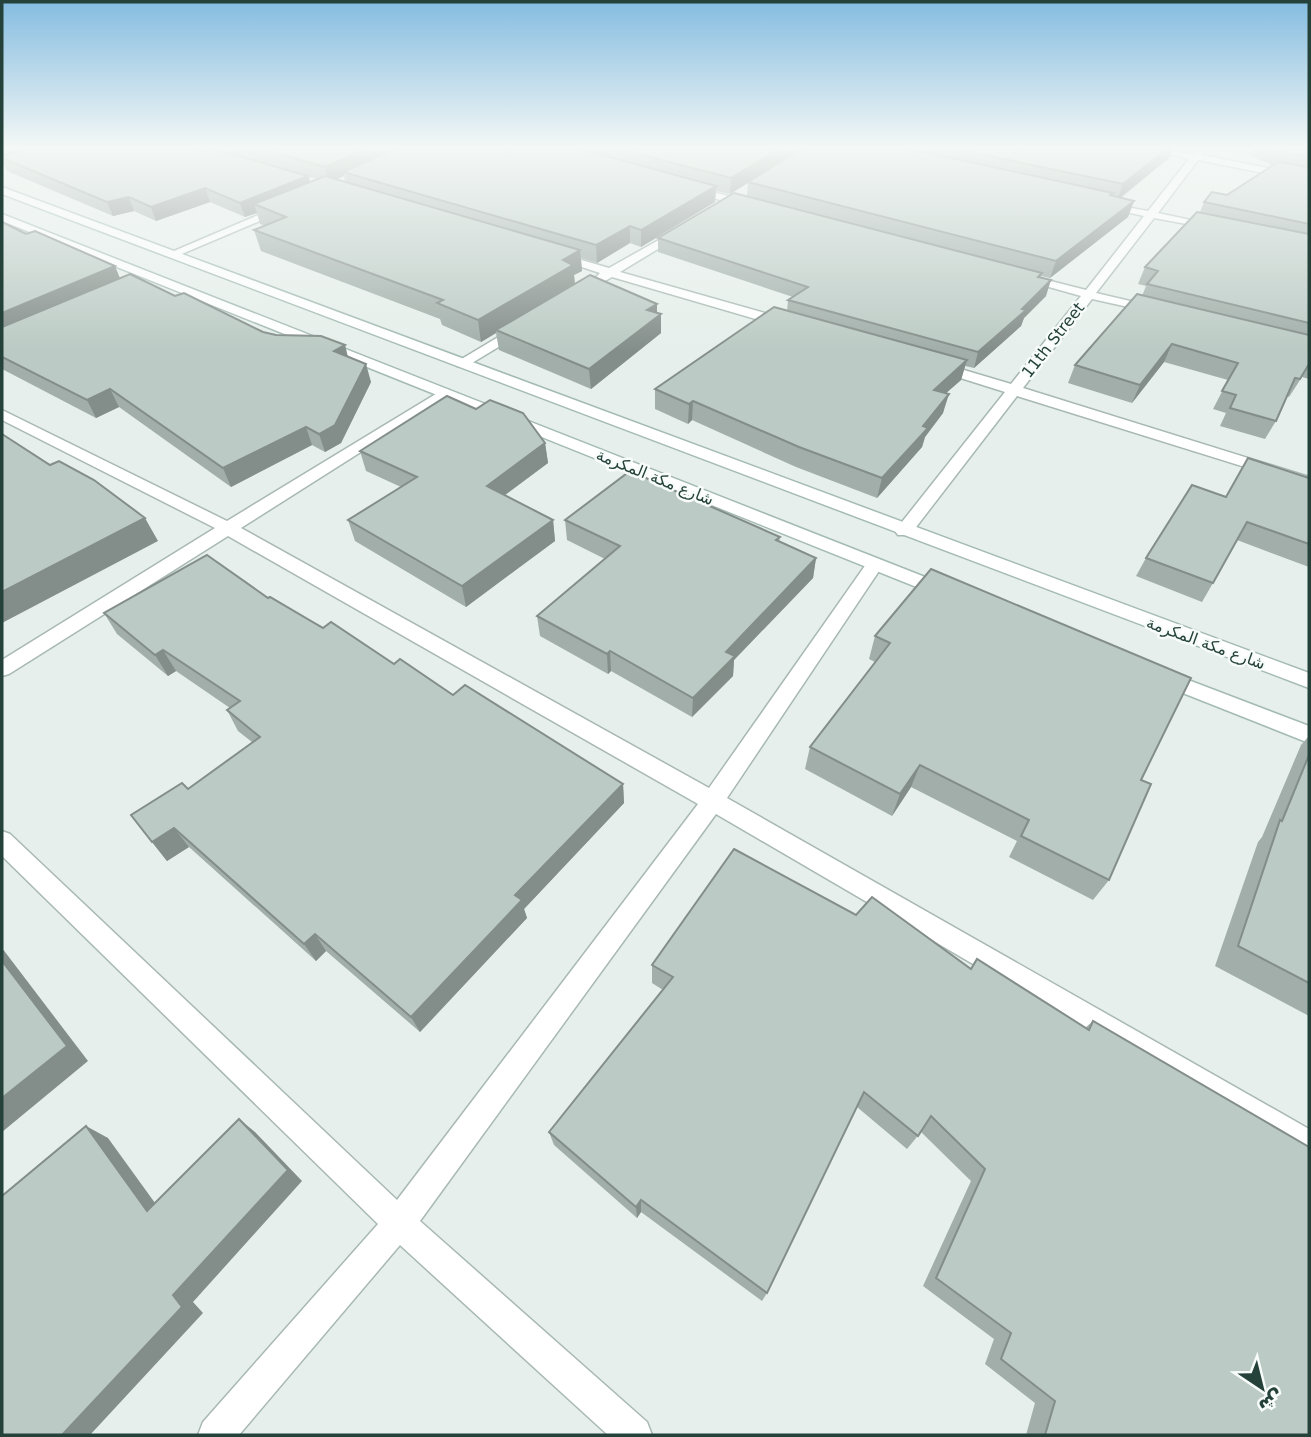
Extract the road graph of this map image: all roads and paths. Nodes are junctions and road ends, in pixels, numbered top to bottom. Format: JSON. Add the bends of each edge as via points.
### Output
{"nodes":[{"id":1,"x":72,"y":216,"type":"edge"},
{"id":2,"x":262,"y":216,"type":"edge"},
{"id":3,"x":1150,"y":216,"type":"edge"},
{"id":4,"x":1156,"y":216,"type":"edge"},
{"id":5,"x":2,"y":217,"type":"edge"},
{"id":6,"x":698,"y":220,"type":"edge"},
{"id":7,"x":1230,"y":231,"type":"edge"},
{"id":8,"x":542,"y":253,"type":"edge"},
{"id":9,"x":173,"y":254,"type":"junction"},
{"id":10,"x":609,"y":273,"type":"junction"},
{"id":11,"x":1009,"y":274,"type":"edge"},
{"id":12,"x":586,"y":287,"type":"edge"},
{"id":13,"x":1089,"y":295,"type":"junction"},
{"id":14,"x":1167,"y":314,"type":"edge"},
{"id":15,"x":530,"y":321,"type":"edge"},
{"id":16,"x":806,"y":329,"type":"edge"},
{"id":17,"x":924,"y":362,"type":"edge"},
{"id":18,"x":463,"y":363,"type":"junction"},
{"id":19,"x":1016,"y":388,"type":"junction"},
{"id":20,"x":444,"y":393,"type":"junction"},
{"id":21,"x":2,"y":414,"type":"edge"},
{"id":22,"x":1309,"y":482,"type":"edge"},
{"id":23,"x":226,"y":527,"type":"junction"},
{"id":24,"x":904,"y":531,"type":"junction"},
{"id":25,"x":875,"y":565,"type":"junction"},
{"id":26,"x":965,"y":600,"type":"edge"},
{"id":27,"x":2,"y":668,"type":"edge"},
{"id":28,"x":1143,"y":670,"type":"edge"},
{"id":29,"x":1309,"y":681,"type":"edge"},
{"id":30,"x":1309,"y":735,"type":"edge"},
{"id":31,"x":713,"y":801,"type":"junction"},
{"id":32,"x":2,"y":841,"type":"edge"},
{"id":33,"x":1309,"y":1145,"type":"edge"},
{"id":34,"x":399,"y":1223,"type":"junction"},
{"id":35,"x":216,"y":1435,"type":"edge"},
{"id":36,"x":634,"y":1435,"type":"edge"}],
"edges":[{"from":1,"to":9,"type":"street","name":"شارع مكة المكرمة"},
{"from":2,"to":9,"type":"street"},
{"from":3,"to":13,"type":"street","name":"11th Street"},
{"from":4,"to":7,"type":"street"},
{"from":5,"to":20,"type":"street","name":"شارع مكة المكرمة","via":[[146,279]]},
{"from":6,"to":10,"type":"street"},
{"from":8,"to":10,"type":"street"},
{"from":9,"to":18,"type":"street","name":"شارع مكة المكرمة"},
{"from":10,"to":12,"type":"street"},
{"from":10,"to":16,"type":"street"},
{"from":11,"to":13,"type":"street"},
{"from":13,"to":14,"type":"street"},
{"from":13,"to":19,"type":"street","name":"11th Street"},
{"from":15,"to":18,"type":"street"},
{"from":17,"to":19,"type":"street"},
{"from":18,"to":24,"type":"street","name":"شارع مكة المكرمة"},
{"from":19,"to":22,"type":"street"},
{"from":19,"to":24,"type":"street","name":"11th Street"},
{"from":20,"to":23,"type":"street"},
{"from":20,"to":25,"type":"street","name":"شارع مكة المكرمة"},
{"from":21,"to":23,"type":"street"},
{"from":23,"to":27,"type":"street"},
{"from":23,"to":31,"type":"street"},
{"from":24,"to":29,"type":"street","name":"شارع مكة المكرمة"},
{"from":25,"to":26,"type":"street","name":"شارع مكة المكرمة"},
{"from":25,"to":31,"type":"street"},
{"from":28,"to":30,"type":"street"},
{"from":31,"to":33,"type":"street"},
{"from":31,"to":34,"type":"street"},
{"from":32,"to":34,"type":"street"},
{"from":34,"to":35,"type":"street"},
{"from":34,"to":36,"type":"street"}]}
